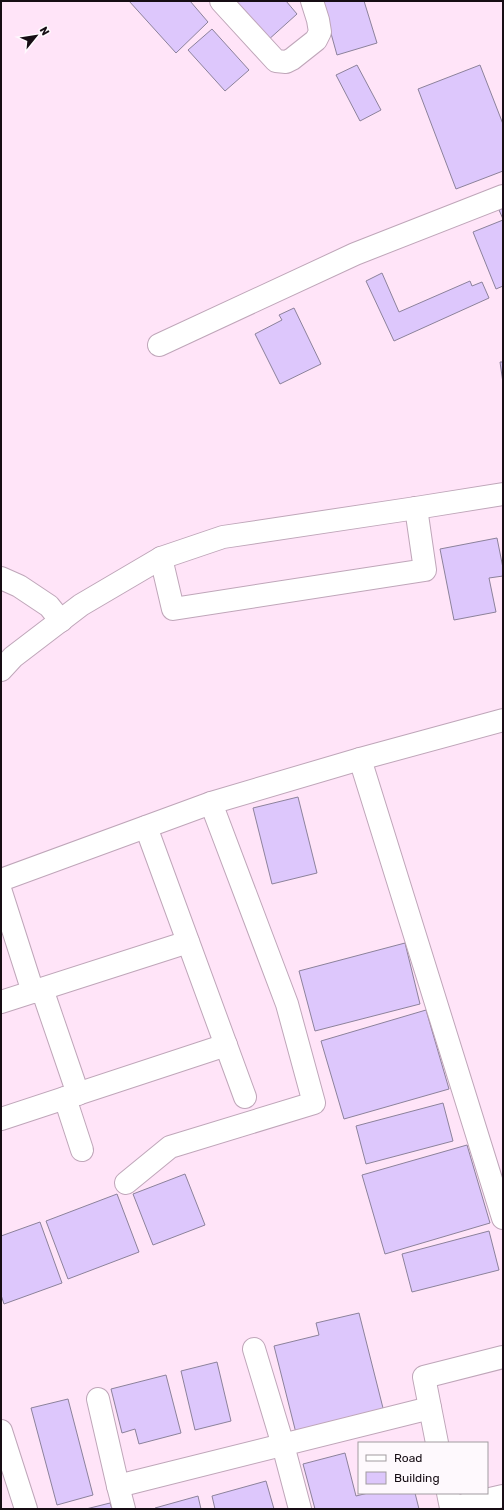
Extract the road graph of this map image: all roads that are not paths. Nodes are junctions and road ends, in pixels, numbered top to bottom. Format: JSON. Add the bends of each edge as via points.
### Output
{"nodes":[{"id":1,"x":221,"y":1,"type":"edge"},
{"id":2,"x":312,"y":1,"type":"edge"},
{"id":3,"x":503,"y":196,"type":"edge"},
{"id":4,"x":159,"y":345,"type":"dead end"},
{"id":5,"x":503,"y":494,"type":"edge"},
{"id":6,"x":416,"y":508,"type":"junction"},
{"id":7,"x":161,"y":558,"type":"junction"},
{"id":8,"x":1,"y":578,"type":"edge"},
{"id":9,"x":61,"y":621,"type":"junction"},
{"id":10,"x":1,"y":670,"type":"edge"},
{"id":11,"x":503,"y":720,"type":"edge"},
{"id":12,"x":360,"y":759,"type":"junction"},
{"id":13,"x":211,"y":803,"type":"junction"},
{"id":14,"x":146,"y":827,"type":"junction"},
{"id":15,"x":1,"y":880,"type":"edge"},
{"id":16,"x":1,"y":892,"type":"edge"},
{"id":17,"x":188,"y":942,"type":"junction"},
{"id":18,"x":38,"y":991,"type":"junction"},
{"id":19,"x":1,"y":1002,"type":"edge"},
{"id":20,"x":226,"y":1045,"type":"junction"},
{"id":21,"x":71,"y":1096,"type":"junction"},
{"id":22,"x":245,"y":1097,"type":"dead end"},
{"id":23,"x":1,"y":1119,"type":"edge"},
{"id":24,"x":82,"y":1150,"type":"dead end"},
{"id":25,"x":126,"y":1182,"type":"dead end"},
{"id":26,"x":503,"y":1218,"type":"edge"},
{"id":27,"x":254,"y":1349,"type":"dead end"},
{"id":28,"x":503,"y":1357,"type":"edge"},
{"id":29,"x":98,"y":1399,"type":"dead end"},
{"id":30,"x":430,"y":1408,"type":"junction"},
{"id":31,"x":1,"y":1431,"type":"edge"},
{"id":32,"x":437,"y":1442,"type":"edge"},
{"id":33,"x":283,"y":1445,"type":"junction"},
{"id":34,"x":8,"y":1476,"type":"edge"},
{"id":35,"x":118,"y":1486,"type":"junction"},
{"id":36,"x":448,"y":1494,"type":"edge"},
{"id":37,"x":503,"y":1496,"type":"edge"},
{"id":38,"x":26,"y":1509,"type":"edge"},
{"id":39,"x":124,"y":1509,"type":"edge"},
{"id":40,"x":300,"y":1509,"type":"edge"}],
"edges":[{"from":1,"to":2,"type":"street","via":[[276,61],[286,62],[316,40],[320,32]]},
{"from":3,"to":4,"type":"street","via":[[355,254]]},
{"from":5,"to":6,"type":"street"},
{"from":6,"to":7,"type":"street","via":[[223,537]]},
{"from":6,"to":7,"type":"street","via":[[425,570],[173,609]]},
{"from":7,"to":9,"type":"street","via":[[81,605]]},
{"from":8,"to":9,"type":"street","via":[[19,586],[49,606]]},
{"from":9,"to":10,"type":"street"},
{"from":11,"to":12,"type":"street"},
{"from":12,"to":13,"type":"street"},
{"from":12,"to":26,"type":"street"},
{"from":13,"to":14,"type":"street"},
{"from":13,"to":25,"type":"street","via":[[287,1004],[314,1104],[170,1147]]},
{"from":14,"to":15,"type":"street"},
{"from":14,"to":17,"type":"street"},
{"from":16,"to":18,"type":"street"},
{"from":17,"to":18,"type":"street"},
{"from":17,"to":20,"type":"street"},
{"from":18,"to":19,"type":"street"},
{"from":18,"to":21,"type":"street"},
{"from":20,"to":21,"type":"street"},
{"from":20,"to":22,"type":"street"},
{"from":21,"to":23,"type":"street"},
{"from":21,"to":24,"type":"street"},
{"from":27,"to":33,"type":"street"},
{"from":28,"to":30,"type":"street","via":[[424,1377]]},
{"from":29,"to":35,"type":"street"},
{"from":30,"to":32,"type":"street"},
{"from":30,"to":33,"type":"street"},
{"from":31,"to":34,"type":"street"},
{"from":33,"to":35,"type":"street"},
{"from":33,"to":40,"type":"street"},
{"from":34,"to":38,"type":"street"},
{"from":35,"to":39,"type":"street"},
{"from":36,"to":37,"type":"street","via":[[451,1508]]}]}
